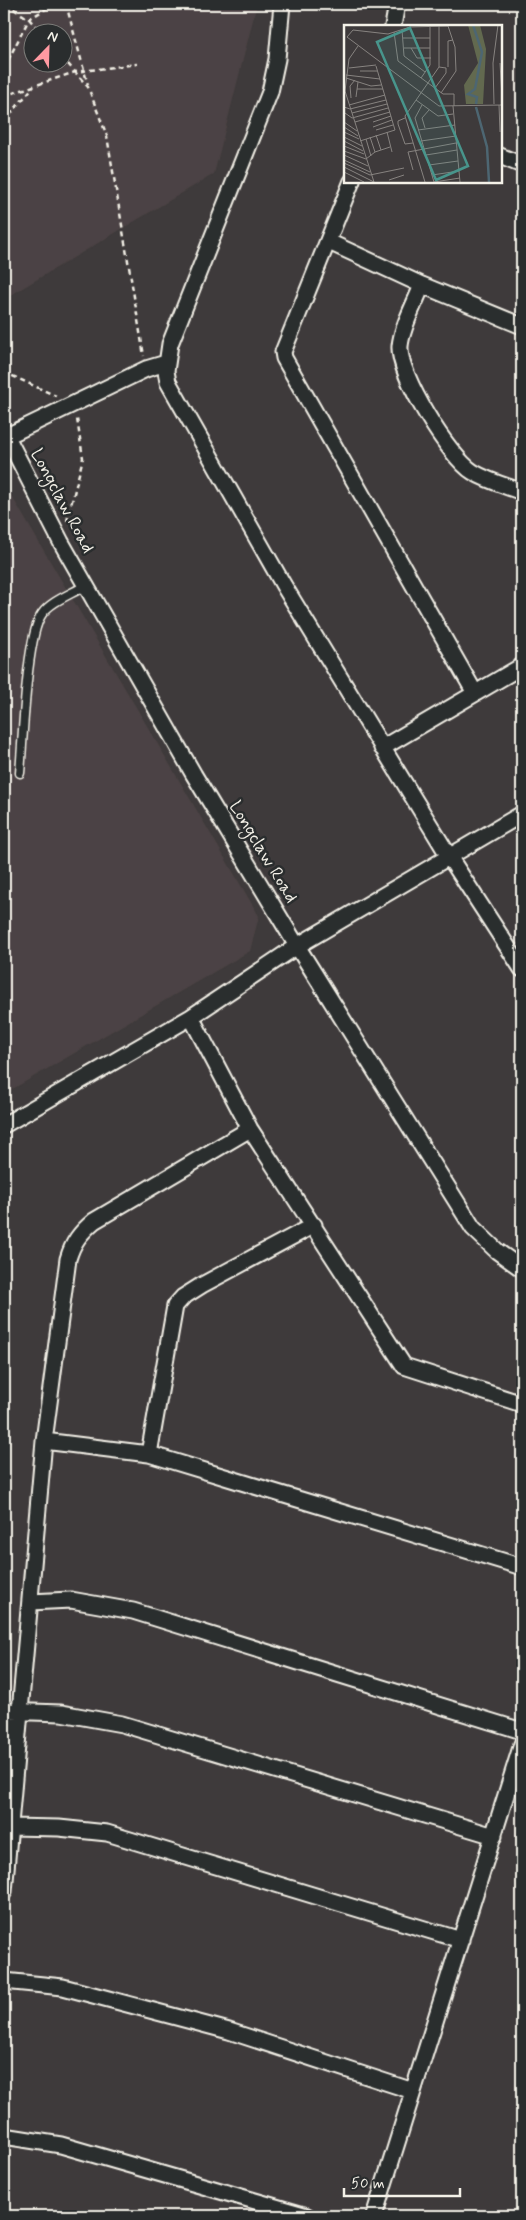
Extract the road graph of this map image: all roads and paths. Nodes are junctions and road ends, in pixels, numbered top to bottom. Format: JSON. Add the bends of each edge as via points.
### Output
{"nodes":[{"id":1,"x":6,"y":4,"type":"edge"},
{"id":2,"x":54,"y":4,"type":"edge"},
{"id":3,"x":66,"y":4,"type":"edge"},
{"id":4,"x":282,"y":4,"type":"edge"},
{"id":5,"x":397,"y":4,"type":"edge"},
{"id":6,"x":30,"y":19,"type":"junction"},
{"id":7,"x":33,"y":22,"type":"edge"},
{"id":8,"x":393,"y":25,"type":"edge"},
{"id":9,"x":137,"y":64,"type":"dead end"},
{"id":10,"x":4,"y":68,"type":"edge"},
{"id":11,"x":72,"y":69,"type":"edge"},
{"id":12,"x":84,"y":71,"type":"junction"},
{"id":13,"x":75,"y":72,"type":"junction"},
{"id":14,"x":34,"y":86,"type":"junction"},
{"id":15,"x":88,"y":87,"type":"junction"},
{"id":16,"x":4,"y":96,"type":"edge"},
{"id":17,"x":4,"y":122,"type":"edge"},
{"id":18,"x":501,"y":156,"type":"edge"},
{"id":19,"x":522,"y":165,"type":"edge"},
{"id":20,"x":352,"y":182,"type":"edge"},
{"id":21,"x":329,"y":242,"type":"junction"},
{"id":22,"x":422,"y":286,"type":"junction"},
{"id":23,"x":522,"y":326,"type":"edge"},
{"id":24,"x":166,"y":363,"type":"junction"},
{"id":25,"x":146,"y":369,"type":"junction"},
{"id":26,"x":4,"y":372,"type":"edge"},
{"id":27,"x":75,"y":404,"type":"junction"},
{"id":28,"x":5,"y":434,"type":"edge"},
{"id":29,"x":522,"y":492,"type":"edge"},
{"id":30,"x":61,"y":542,"type":"junction"},
{"id":31,"x":86,"y":585,"type":"junction"},
{"id":32,"x":522,"y":666,"type":"edge"},
{"id":33,"x":475,"y":693,"type":"junction"},
{"id":34,"x":382,"y":748,"type":"junction"},
{"id":35,"x":20,"y":773,"type":"dead end"},
{"id":36,"x":522,"y":814,"type":"edge"},
{"id":37,"x":450,"y":858,"type":"junction"},
{"id":38,"x":298,"y":946,"type":"junction"},
{"id":39,"x":522,"y":968,"type":"edge"},
{"id":40,"x":191,"y":1017,"type":"junction"},
{"id":41,"x":4,"y":1125,"type":"edge"},
{"id":42,"x":250,"y":1129,"type":"junction"},
{"id":43,"x":314,"y":1225,"type":"junction"},
{"id":44,"x":522,"y":1269,"type":"edge"},
{"id":45,"x":522,"y":1404,"type":"edge"},
{"id":46,"x":44,"y":1441,"type":"junction"},
{"id":47,"x":148,"y":1454,"type":"junction"},
{"id":48,"x":522,"y":1567,"type":"edge"},
{"id":49,"x":30,"y":1602,"type":"junction"},
{"id":50,"x":4,"y":1712,"type":"edge"},
{"id":51,"x":20,"y":1714,"type":"junction"},
{"id":52,"x":522,"y":1731,"type":"edge"},
{"id":53,"x":522,"y":1744,"type":"edge"},
{"id":54,"x":10,"y":1827,"type":"junction"},
{"id":55,"x":494,"y":1836,"type":"junction"},
{"id":56,"x":4,"y":1892,"type":"edge"},
{"id":57,"x":461,"y":1940,"type":"junction"},
{"id":58,"x":4,"y":1981,"type":"edge"},
{"id":59,"x":413,"y":2091,"type":"junction"},
{"id":60,"x":4,"y":2136,"type":"edge"},
{"id":61,"x":307,"y":2216,"type":"edge"},
{"id":62,"x":374,"y":2216,"type":"edge"}],
"edges":[{"from":1,"to":6,"type":"path"},
{"from":2,"to":6,"type":"path"},
{"from":3,"to":12,"type":"path"},
{"from":4,"to":24,"type":"street","via":[[270,92],[179,321]]},
{"from":5,"to":8,"type":"street"},
{"from":6,"to":7,"type":"path"},
{"from":6,"to":10,"type":"path"},
{"from":9,"to":12,"type":"path"},
{"from":11,"to":13,"type":"path"},
{"from":12,"to":13,"type":"path"},
{"from":12,"to":15,"type":"path"},
{"from":13,"to":14,"type":"path"},
{"from":13,"to":15,"type":"path"},
{"from":14,"to":16,"type":"path"},
{"from":14,"to":17,"type":"path"},
{"from":15,"to":25,"type":"path","via":[[107,136]]},
{"from":18,"to":19,"type":"street"},
{"from":20,"to":21,"type":"street"},
{"from":21,"to":22,"type":"street"},
{"from":21,"to":33,"type":"street","via":[[283,352],[284,358]]},
{"from":22,"to":23,"type":"street"},
{"from":22,"to":29,"type":"street","via":[[400,347],[401,360],[412,390],[461,462],[473,472]]},
{"from":24,"to":25,"type":"street"},
{"from":24,"to":34,"type":"street","via":[[168,382],[284,586]]},
{"from":25,"to":27,"type":"street"},
{"from":26,"to":27,"type":"path"},
{"from":27,"to":28,"type":"street"},
{"from":27,"to":30,"type":"path","via":[[83,458]]},
{"from":28,"to":30,"type":"street","name":"Longclaw Road"},
{"from":30,"to":31,"type":"street","name":"Longclaw Road"},
{"from":31,"to":35,"type":"lane","via":[[49,607],[37,623],[31,650]]},
{"from":31,"to":38,"type":"street","name":"Longclaw Road","via":[[194,775]]},
{"from":32,"to":33,"type":"street"},
{"from":33,"to":34,"type":"street"},
{"from":34,"to":37,"type":"street"},
{"from":36,"to":37,"type":"street"},
{"from":37,"to":38,"type":"street"},
{"from":37,"to":39,"type":"street"},
{"from":38,"to":40,"type":"street"},
{"from":38,"to":44,"type":"street","name":"Longclaw Road","via":[[473,1228]]},
{"from":40,"to":41,"type":"street"},
{"from":40,"to":42,"type":"street"},
{"from":42,"to":43,"type":"street"},
{"from":42,"to":46,"type":"street","via":[[94,1221],[76,1237],[68,1259]]},
{"from":43,"to":45,"type":"street","via":[[404,1366]]},
{"from":43,"to":47,"type":"street","via":[[202,1285],[175,1306]]},
{"from":46,"to":47,"type":"street"},
{"from":46,"to":49,"type":"street"},
{"from":47,"to":48,"type":"street"},
{"from":49,"to":51,"type":"street"},
{"from":49,"to":52,"type":"street","via":[[71,1600],[133,1611]]},
{"from":50,"to":51,"type":"street"},
{"from":51,"to":54,"type":"street"},
{"from":51,"to":55,"type":"street","via":[[61,1713],[122,1724]]},
{"from":53,"to":55,"type":"street"},
{"from":54,"to":56,"type":"street"},
{"from":54,"to":57,"type":"street","via":[[107,1833]]},
{"from":55,"to":57,"type":"street"},
{"from":57,"to":59,"type":"street"},
{"from":58,"to":59,"type":"street","via":[[62,1987],[220,2028]]},
{"from":59,"to":62,"type":"street"},
{"from":60,"to":61,"type":"street","via":[[61,2145]]}]}
